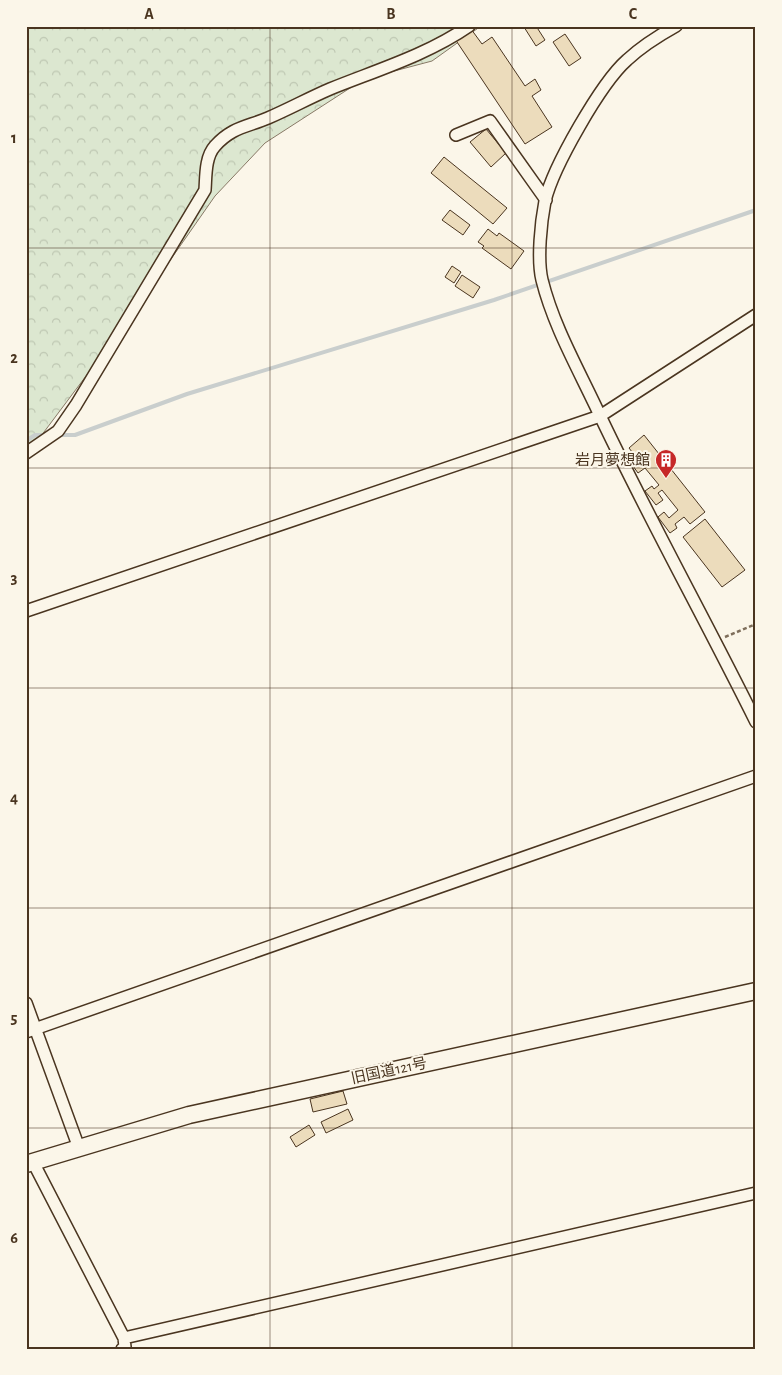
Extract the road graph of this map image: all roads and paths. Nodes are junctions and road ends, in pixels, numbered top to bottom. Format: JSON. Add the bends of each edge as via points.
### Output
{"nodes":[{"id":1,"x":469,"y":26,"type":"edge"},
{"id":2,"x":676,"y":26,"type":"edge"},
{"id":3,"x":456,"y":135,"type":"dead end"},
{"id":4,"x":546,"y":200,"type":"junction"},
{"id":5,"x":756,"y":315,"type":"edge"},
{"id":6,"x":600,"y":416,"type":"junction"},
{"id":7,"x":26,"y":453,"type":"edge"},
{"id":8,"x":26,"y":610,"type":"edge"},
{"id":9,"x":756,"y":624,"type":"edge"},
{"id":10,"x":716,"y":641,"type":"junction"},
{"id":11,"x":756,"y":722,"type":"edge"},
{"id":12,"x":756,"y":776,"type":"edge"},
{"id":13,"x":756,"y":991,"type":"edge"},
{"id":14,"x":26,"y":1002,"type":"edge"},
{"id":15,"x":31,"y":1030,"type":"edge"},
{"id":16,"x":79,"y":1148,"type":"junction"},
{"id":17,"x":30,"y":1163,"type":"edge"},
{"id":18,"x":756,"y":1194,"type":"edge"},
{"id":19,"x":123,"y":1343,"type":"edge"}],
"edges":[{"from":1,"to":7,"type":"street","via":[[406,59],[266,119],[246,124],[214,147],[206,165],[205,190],[76,405],[58,431]]},
{"from":2,"to":4,"type":"street","via":[[651,40],[626,61],[605,86],[576,134]]},
{"from":3,"to":4,"type":"street","via":[[490,121]]},
{"from":4,"to":6,"type":"street","via":[[540,240],[541,279],[561,334]]},
{"from":5,"to":6,"type":"street"},
{"from":6,"to":8,"type":"street"},
{"from":6,"to":10,"type":"street"},
{"from":9,"to":10,"type":"path"},
{"from":10,"to":11,"type":"street"},
{"from":12,"to":15,"type":"street"},
{"from":13,"to":16,"type":"street","name":"旧国道121号","via":[[189,1115]]},
{"from":14,"to":15,"type":"street"},
{"from":15,"to":16,"type":"street"},
{"from":16,"to":17,"type":"street","name":"旧国道121号"},
{"from":17,"to":19,"type":"street"},
{"from":18,"to":19,"type":"street"}]}
